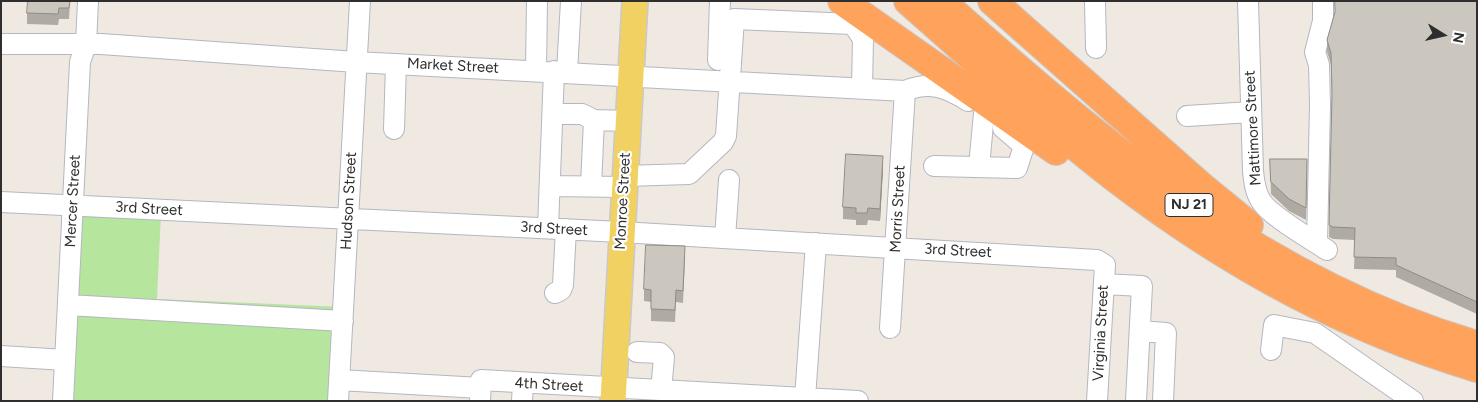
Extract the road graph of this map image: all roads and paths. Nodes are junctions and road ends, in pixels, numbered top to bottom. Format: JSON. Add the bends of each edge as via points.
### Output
{"nodes":[{"id":1,"x":88,"y":1,"type":"edge"},
{"id":2,"x":360,"y":1,"type":"edge"},
{"id":3,"x":538,"y":1,"type":"edge"},
{"id":4,"x":571,"y":1,"type":"edge"},
{"id":5,"x":635,"y":1,"type":"edge"},
{"id":6,"x":720,"y":1,"type":"edge"},
{"id":7,"x":842,"y":1,"type":"edge"},
{"id":8,"x":908,"y":1,"type":"edge"},
{"id":9,"x":941,"y":1,"type":"edge"},
{"id":10,"x":992,"y":1,"type":"edge"},
{"id":11,"x":1095,"y":1,"type":"edge"},
{"id":12,"x":1248,"y":1,"type":"edge"},
{"id":13,"x":1323,"y":1,"type":"edge"},
{"id":14,"x":1,"y":44,"type":"edge"},
{"id":15,"x":86,"y":44,"type":"junction"},
{"id":16,"x":1096,"y":48,"type":"dead end"},
{"id":17,"x":356,"y":62,"type":"junction"},
{"id":18,"x":396,"y":64,"type":"junction"},
{"id":19,"x":552,"y":71,"type":"junction"},
{"id":20,"x":630,"y":75,"type":"junction"},
{"id":21,"x":724,"y":80,"type":"junction"},
{"id":22,"x":862,"y":88,"type":"junction"},
{"id":23,"x":905,"y":91,"type":"junction"},
{"id":24,"x":1251,"y":112,"type":"junction"},
{"id":25,"x":553,"y":114,"type":"junction"},
{"id":26,"x":984,"y":114,"type":"junction"},
{"id":27,"x":1187,"y":116,"type":"dead end"},
{"id":28,"x":594,"y":120,"type":"junction"},
{"id":29,"x":628,"y":121,"type":"junction"},
{"id":30,"x":394,"y":129,"type":"dead end"},
{"id":31,"x":934,"y":166,"type":"dead end"},
{"id":32,"x":979,"y":168,"type":"junction"},
{"id":33,"x":729,"y":180,"type":"dead end"},
{"id":34,"x":624,"y":181,"type":"junction"},
{"id":35,"x":550,"y":186,"type":"junction"},
{"id":36,"x":591,"y":186,"type":"junction"},
{"id":37,"x":1,"y":202,"type":"edge"},
{"id":38,"x":73,"y":206,"type":"junction"},
{"id":39,"x":348,"y":219,"type":"junction"},
{"id":40,"x":557,"y":229,"type":"junction"},
{"id":41,"x":622,"y":232,"type":"junction"},
{"id":42,"x":726,"y":238,"type":"junction"},
{"id":43,"x":816,"y":243,"type":"junction"},
{"id":44,"x":895,"y":248,"type":"junction"},
{"id":45,"x":1105,"y":275,"type":"junction"},
{"id":46,"x":555,"y":293,"type":"dead end"},
{"id":47,"x":68,"y":305,"type":"junction"},
{"id":48,"x":1324,"y":308,"type":"junction"},
{"id":49,"x":343,"y":321,"type":"junction"},
{"id":50,"x":890,"y":328,"type":"dead end"},
{"id":51,"x":1140,"y":331,"type":"junction"},
{"id":52,"x":1477,"y":344,"type":"edge"},
{"id":53,"x":1271,"y":350,"type":"dead end"},
{"id":54,"x":637,"y":352,"type":"dead end"},
{"id":55,"x":1,"y":356,"type":"edge"},
{"id":56,"x":65,"y":360,"type":"junction"},
{"id":57,"x":1477,"y":368,"type":"edge"},
{"id":58,"x":340,"y":380,"type":"junction"},
{"id":59,"x":480,"y":390,"type":"edge"},
{"id":60,"x":662,"y":391,"type":"junction"},
{"id":61,"x":522,"y":392,"type":"edge"},
{"id":62,"x":613,"y":395,"type":"edge"},
{"id":63,"x":805,"y":398,"type":"junction"},
{"id":64,"x":63,"y":401,"type":"edge"},
{"id":65,"x":338,"y":401,"type":"edge"},
{"id":66,"x":858,"y":401,"type":"edge"},
{"id":67,"x":1097,"y":401,"type":"edge"},
{"id":68,"x":1136,"y":401,"type":"edge"},
{"id":69,"x":1163,"y":401,"type":"edge"},
{"id":70,"x":1413,"y":401,"type":"edge"}],
"edges":[{"from":1,"to":15,"type":"street","name":"Mercer Street"},
{"from":2,"to":17,"type":"street","name":"Hudson Street"},
{"from":3,"to":19,"type":"street"},
{"from":4,"to":19,"type":"street"},
{"from":5,"to":20,"type":"main road","name":"Monroe Street"},
{"from":6,"to":21,"type":"street"},
{"from":7,"to":48,"type":"highway","via":[[1188,241],[1254,278]]},
{"from":8,"to":48,"type":"highway","number":"NJ 21","via":[[1071,143],[1130,189],[1227,255]]},
{"from":9,"to":52,"type":"highway","number":"NJ 21","via":[[1092,132],[1208,218],[1333,289],[1398,318]]},
{"from":10,"to":52,"type":"highway","via":[[1220,202],[1260,233],[1349,284]]},
{"from":11,"to":16,"type":"street"},
{"from":12,"to":24,"type":"street","name":"Mattimore Street"},
{"from":13,"to":24,"type":"street","name":"Mattimore Street","via":[[1323,21],[1315,52],[1319,65],[1322,246],[1262,202],[1256,191]]},
{"from":14,"to":15,"type":"street","name":"Market Street"},
{"from":15,"to":17,"type":"street","name":"Market Street"},
{"from":15,"to":38,"type":"street","name":"Mercer Street","via":[[80,62]]},
{"from":17,"to":18,"type":"street","name":"Market Street"},
{"from":17,"to":39,"type":"street","name":"Hudson Street"},
{"from":18,"to":19,"type":"street","name":"Market Street"},
{"from":18,"to":30,"type":"street"},
{"from":19,"to":20,"type":"street","name":"Market Street"},
{"from":19,"to":25,"type":"street"},
{"from":20,"to":21,"type":"street","name":"Market Street"},
{"from":20,"to":29,"type":"main road","name":"Monroe Street"},
{"from":21,"to":22,"type":"street","name":"Market Street"},
{"from":21,"to":22,"type":"street","via":[[734,18],[853,24],[863,39]]},
{"from":21,"to":34,"type":"street","via":[[726,136],[709,156],[689,174]]},
{"from":22,"to":23,"type":"street","name":"Market Street"},
{"from":23,"to":26,"type":"street","name":"Market Street","via":[[922,84],[946,90],[956,93]]},
{"from":23,"to":44,"type":"street","name":"Morris Street"},
{"from":24,"to":27,"type":"street"},
{"from":25,"to":28,"type":"street","via":[[582,114]]},
{"from":25,"to":35,"type":"street"},
{"from":26,"to":32,"type":"street"},
{"from":26,"to":32,"type":"street","name":"Market Street","via":[[1024,146],[1017,168]]},
{"from":28,"to":29,"type":"street"},
{"from":28,"to":36,"type":"street"},
{"from":29,"to":34,"type":"main road","name":"Monroe Street"},
{"from":31,"to":32,"type":"street"},
{"from":33,"to":42,"type":"street"},
{"from":34,"to":36,"type":"street"},
{"from":34,"to":41,"type":"main road","name":"Monroe Street"},
{"from":35,"to":36,"type":"street"},
{"from":35,"to":40,"type":"street"},
{"from":37,"to":38,"type":"street","name":"3rd Street"},
{"from":38,"to":39,"type":"street","name":"3rd Street"},
{"from":38,"to":47,"type":"street","name":"Mercer Street"},
{"from":39,"to":40,"type":"street","name":"3rd Street"},
{"from":39,"to":49,"type":"street","name":"Hudson Street"},
{"from":40,"to":41,"type":"street","name":"3rd Street"},
{"from":40,"to":46,"type":"street","via":[[563,284]]},
{"from":41,"to":42,"type":"street","name":"3rd Street"},
{"from":41,"to":62,"type":"main road","name":"Monroe Street"},
{"from":42,"to":43,"type":"street","name":"3rd Street"},
{"from":43,"to":44,"type":"street","name":"3rd Street"},
{"from":43,"to":63,"type":"street"},
{"from":44,"to":45,"type":"street","name":"3rd Street","via":[[1090,259]]},
{"from":44,"to":50,"type":"street","name":"Morris Street"},
{"from":45,"to":51,"type":"street","name":"3rd Street","via":[[1142,286]]},
{"from":45,"to":67,"type":"street","name":"Virginia Street"},
{"from":47,"to":49,"type":"street"},
{"from":47,"to":56,"type":"street","name":"Mercer Street"},
{"from":48,"to":57,"type":"highway","number":"NJ 21","via":[[1407,345]]},
{"from":49,"to":58,"type":"street","name":"Hudson Street"},
{"from":51,"to":68,"type":"street"},
{"from":51,"to":69,"type":"street","via":[[1166,333]]},
{"from":53,"to":70,"type":"street","via":[[1274,326],[1315,333]]},
{"from":54,"to":60,"type":"street","via":[[660,353],[664,357]]},
{"from":55,"to":56,"type":"street"},
{"from":56,"to":64,"type":"street","name":"Mercer Street"},
{"from":58,"to":59,"type":"street","name":"4th Street"},
{"from":58,"to":65,"type":"street","name":"Hudson Street"},
{"from":59,"to":61,"type":"street","name":"4th Street"},
{"from":60,"to":62,"type":"street","name":"4th Street"},
{"from":60,"to":63,"type":"street","name":"4th Street"},
{"from":61,"to":62,"type":"street","name":"4th Street"},
{"from":63,"to":66,"type":"street","name":"4th Street"}]}
